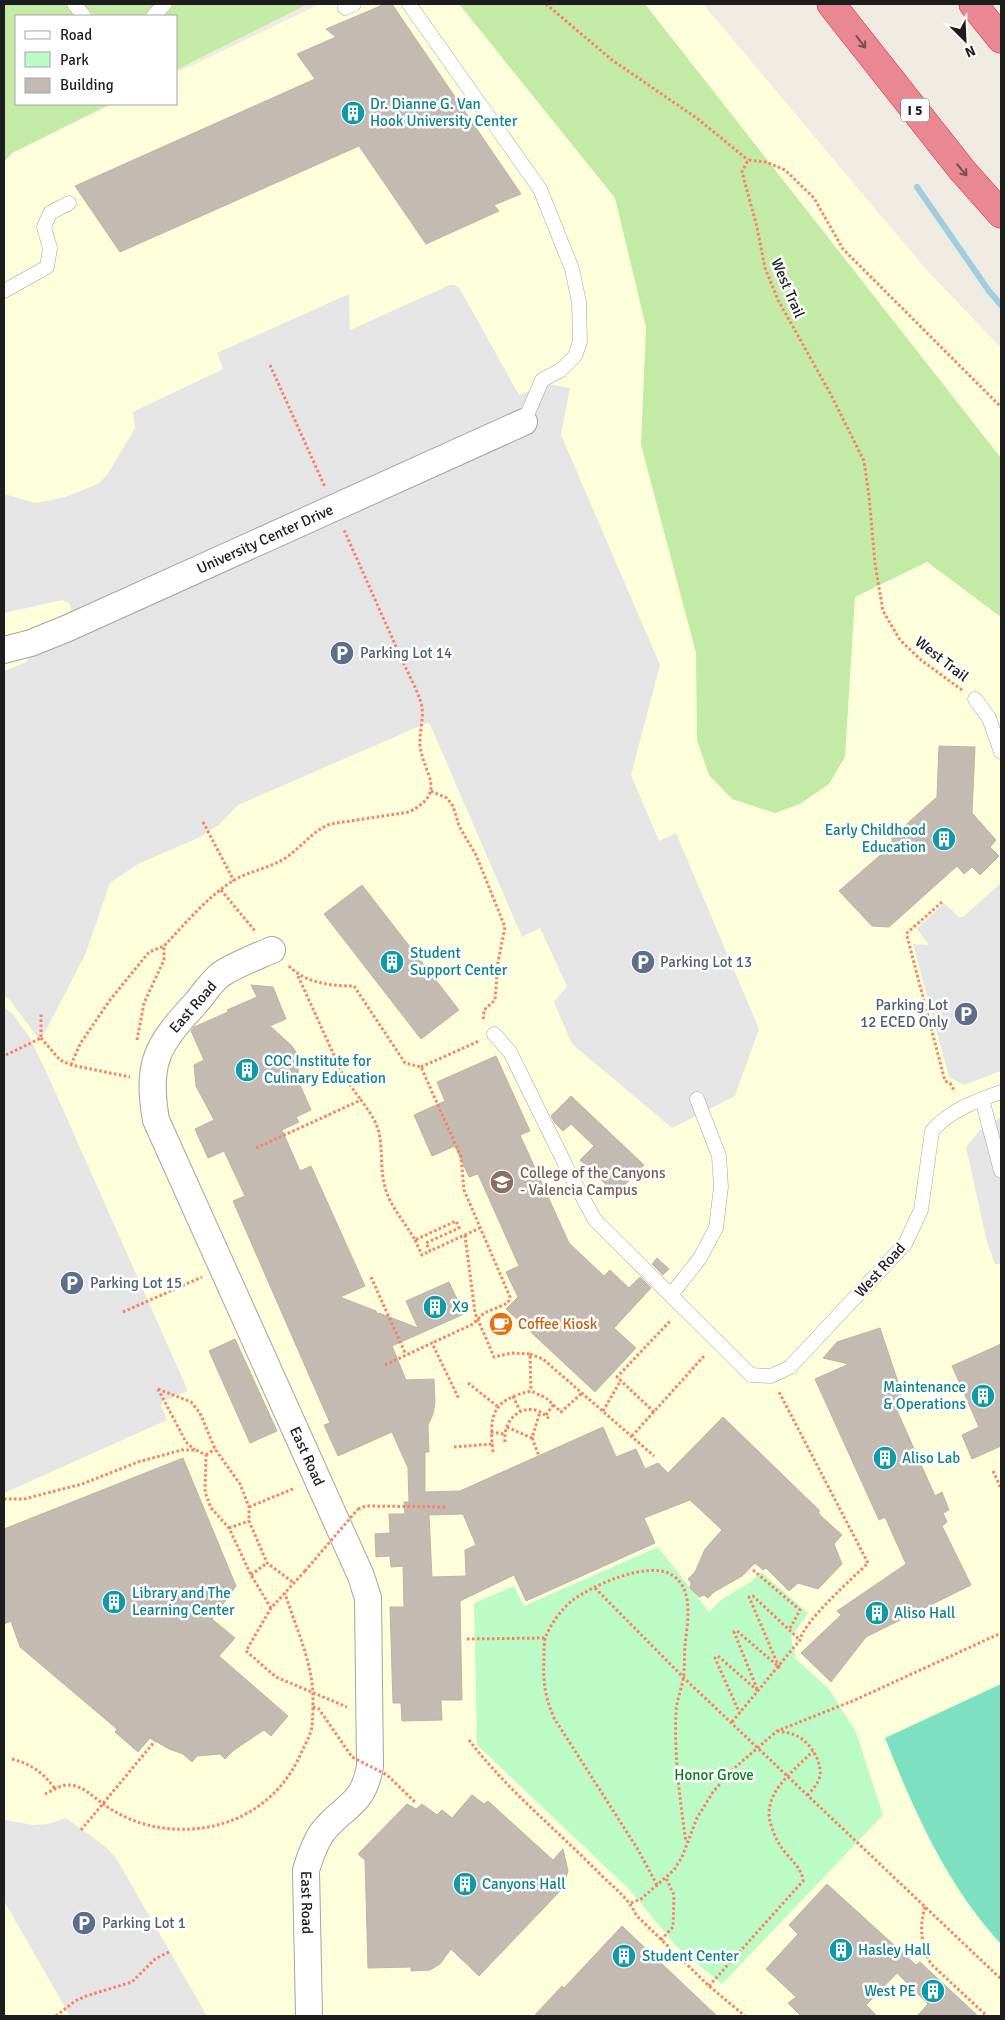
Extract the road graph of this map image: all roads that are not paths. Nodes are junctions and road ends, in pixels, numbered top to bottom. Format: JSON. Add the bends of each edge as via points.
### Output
{"nodes":[{"id":1,"x":74,"y":4,"type":"edge"},
{"id":2,"x":165,"y":4,"type":"edge"},
{"id":3,"x":409,"y":4,"type":"edge"},
{"id":4,"x":831,"y":4,"type":"edge"},
{"id":5,"x":973,"y":4,"type":"edge"},
{"id":6,"x":83,"y":15,"type":"edge"},
{"id":7,"x":154,"y":15,"type":"edge"},
{"id":8,"x":1001,"y":39,"type":"edge"},
{"id":9,"x":69,"y":204,"type":"dead end"},
{"id":10,"x":1001,"y":214,"type":"edge"},
{"id":11,"x":4,"y":291,"type":"edge"},
{"id":12,"x":524,"y":422,"type":"joint"},
{"id":13,"x":4,"y":650,"type":"edge"},
{"id":14,"x":974,"y":699,"type":"road end"},
{"id":15,"x":1001,"y":752,"type":"edge"},
{"id":16,"x":272,"y":950,"type":"road end"},
{"id":17,"x":494,"y":1034,"type":"road end"},
{"id":18,"x":1001,"y":1092,"type":"edge"},
{"id":19,"x":697,"y":1099,"type":"dead end"},
{"id":20,"x":982,"y":1099,"type":"junction"},
{"id":21,"x":1001,"y":1171,"type":"edge"},
{"id":22,"x":671,"y":1295,"type":"junction"},
{"id":23,"x":309,"y":2016,"type":"edge"}],
"edges":[{"from":1,"to":6,"type":"lane"},
{"from":2,"to":7,"type":"lane"},
{"from":3,"to":12,"type":"lane","via":[[540,189],[572,269],[579,302],[580,342],[575,356],[561,370],[542,380]]},
{"from":4,"to":10,"type":"highway","number":"I 5","one_way":true,"via":[[962,170]]},
{"from":5,"to":8,"type":"highway"},
{"from":9,"to":11,"type":"lane","via":[[50,213],[44,227],[50,248],[47,267]]},
{"from":12,"to":13,"type":"street","name":"University Center Drive","via":[[68,628]]},
{"from":14,"to":15,"type":"lane","via":[[989,718]]},
{"from":16,"to":23,"type":"street","name":"East Road","via":[[220,975],[169,1031],[157,1056],[152,1076],[152,1097],[156,1120],[368,1598],[370,1766],[360,1797],[322,1833],[306,1870]]},
{"from":17,"to":22,"type":"lane","via":[[510,1052],[595,1220]]},
{"from":18,"to":20,"type":"lane","name":"West Road"},
{"from":19,"to":22,"type":"lane","via":[[719,1156],[720,1196],[716,1228],[700,1258]]},
{"from":20,"to":21,"type":"lane"},
{"from":20,"to":22,"type":"lane","name":"West Road","via":[[940,1121],[932,1131],[921,1210],[905,1244],[790,1366],[771,1376],[751,1375]]}]}
